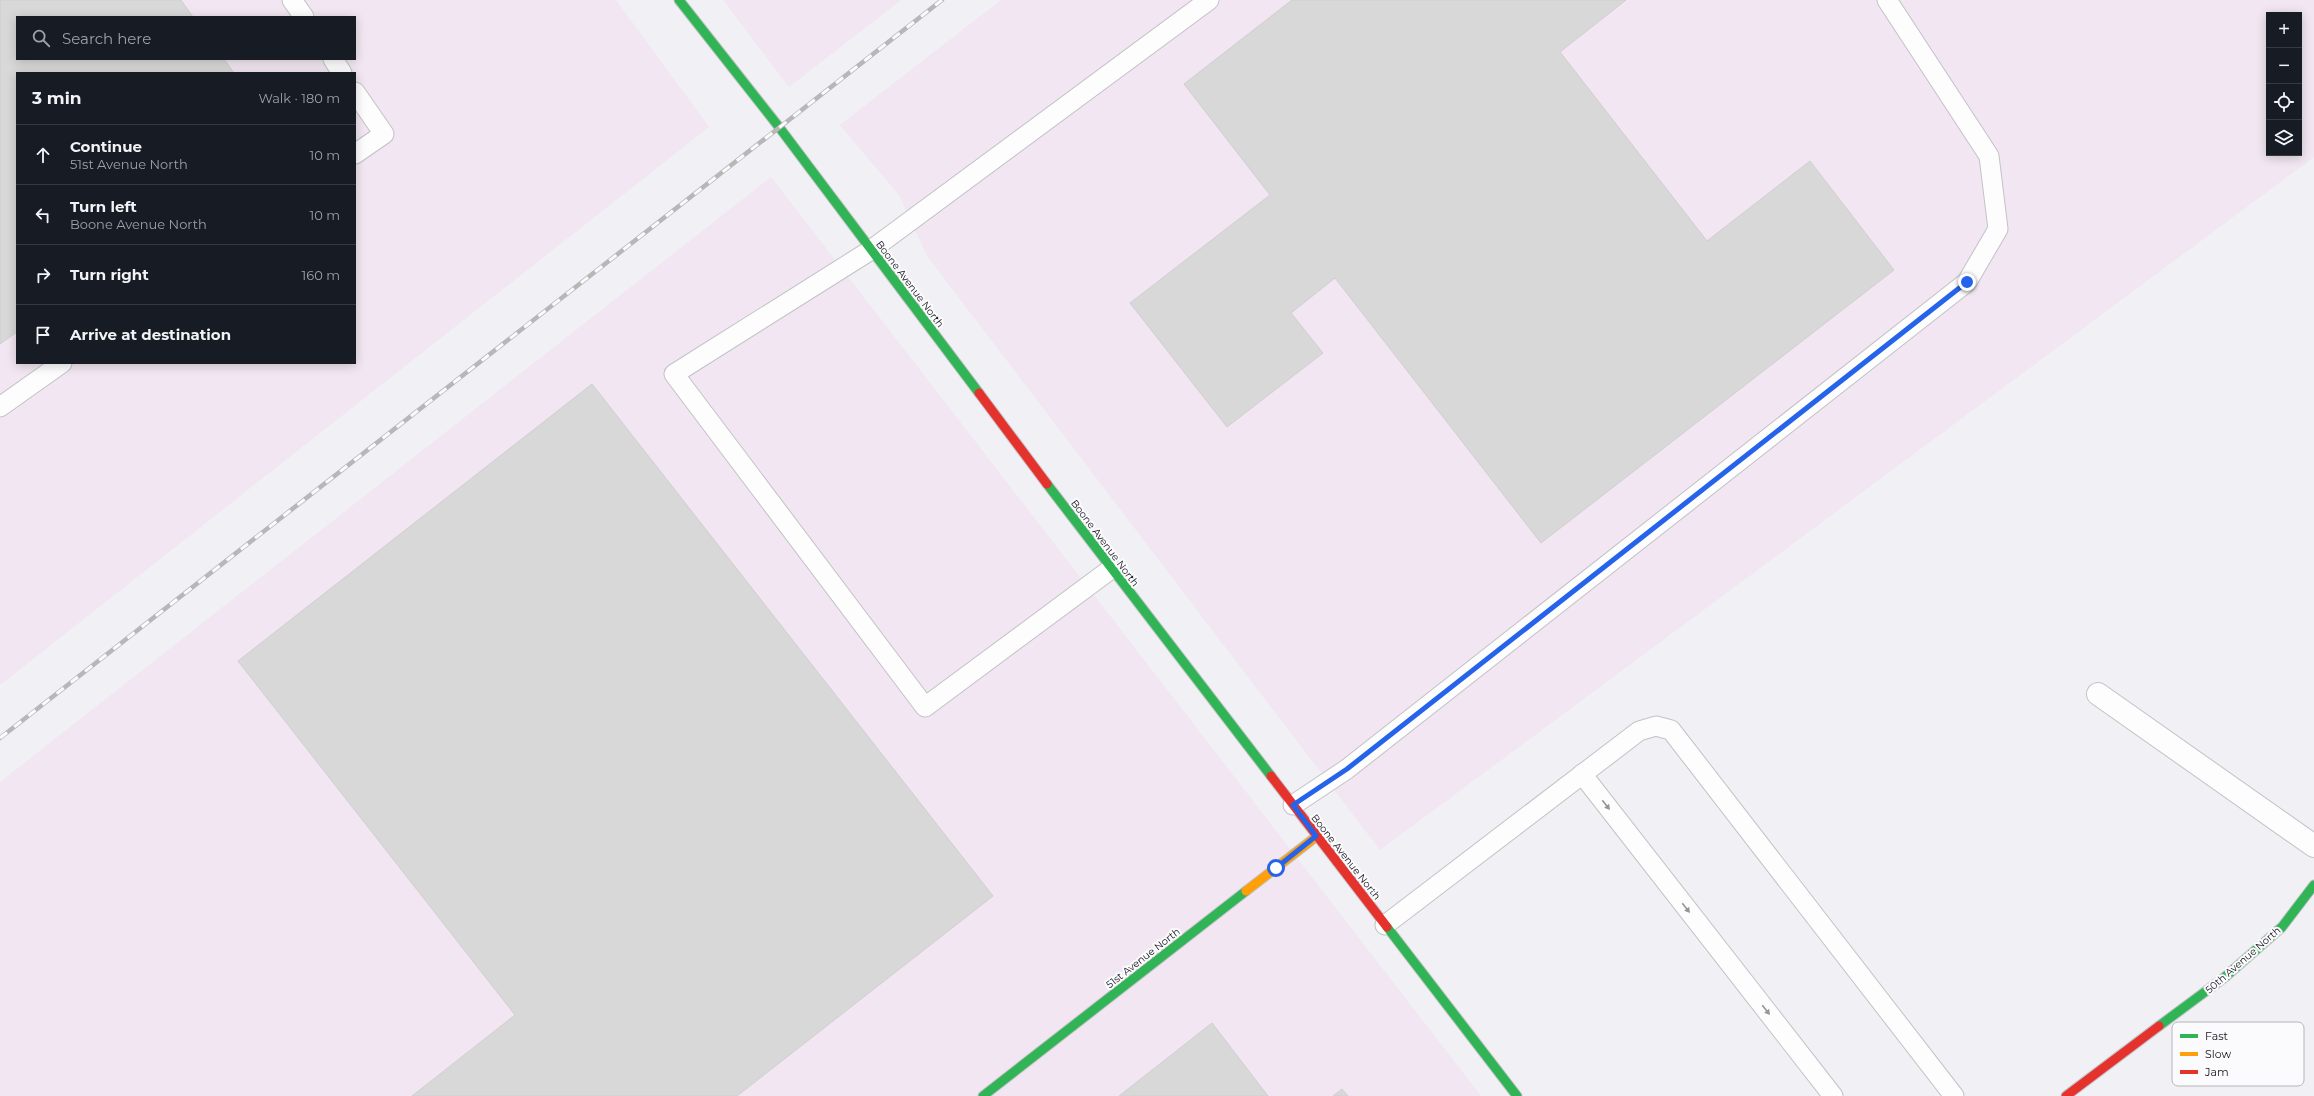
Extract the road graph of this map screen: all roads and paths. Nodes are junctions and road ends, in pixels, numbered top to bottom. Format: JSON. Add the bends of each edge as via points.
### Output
{"nodes":[{"id":1,"x":292,"y":0,"type":"edge"},
{"id":2,"x":680,"y":0,"type":"edge"},
{"id":3,"x":1209,"y":0,"type":"edge"},
{"id":4,"x":1887,"y":0,"type":"edge"},
{"id":5,"x":303,"y":16,"type":"edge"},
{"id":6,"x":334,"y":60,"type":"edge"},
{"id":7,"x":341,"y":72,"type":"edge"},
{"id":8,"x":356,"y":93,"type":"edge"},
{"id":9,"x":356,"y":153,"type":"edge"},
{"id":10,"x":871,"y":250,"type":"junction"},
{"id":11,"x":61,"y":364,"type":"edge"},
{"id":12,"x":0,"y":407,"type":"edge"},
{"id":13,"x":1111,"y":569,"type":"junction"},
{"id":14,"x":2098,"y":694,"type":"dead end"},
{"id":15,"x":1582,"y":774,"type":"junction"},
{"id":16,"x":1293,"y":805,"type":"junction"},
{"id":17,"x":1316,"y":836,"type":"junction"},
{"id":18,"x":2314,"y":846,"type":"edge"},
{"id":19,"x":2314,"y":885,"type":"edge"},
{"id":20,"x":1385,"y":925,"type":"junction"},
{"id":21,"x":983,"y":1096,"type":"edge"},
{"id":22,"x":1517,"y":1096,"type":"edge"},
{"id":23,"x":1833,"y":1096,"type":"edge"},
{"id":24,"x":1954,"y":1096,"type":"edge"},
{"id":25,"x":2066,"y":1096,"type":"edge"}],
"edges":[{"from":1,"to":5,"type":"lane"},
{"from":2,"to":10,"type":"street","name":"Boone Avenue North"},
{"from":3,"to":10,"type":"lane"},
{"from":4,"to":16,"type":"lane","via":[[1989,156],[1998,229],[1967,282],[1347,769]]},
{"from":6,"to":7,"type":"lane"},
{"from":8,"to":9,"type":"lane","via":[[384,134]]},
{"from":10,"to":13,"type":"street","name":"Boone Avenue North"},
{"from":10,"to":13,"type":"lane","via":[[674,374],[925,707]]},
{"from":11,"to":12,"type":"lane"},
{"from":13,"to":16,"type":"street","name":"Boone Avenue North"},
{"from":14,"to":18,"type":"street"},
{"from":15,"to":20,"type":"lane"},
{"from":15,"to":23,"type":"lane","one_way":true},
{"from":15,"to":24,"type":"lane","via":[[1639,731],[1656,726],[1671,730]]},
{"from":16,"to":17,"type":"street","name":"Boone Avenue North"},
{"from":17,"to":20,"type":"street","name":"Boone Avenue North"},
{"from":17,"to":21,"type":"street","name":"51st Avenue North"},
{"from":19,"to":25,"type":"street","name":"50th Avenue North","via":[[2282,927],[2225,977]]},
{"from":20,"to":22,"type":"street","name":"Boone Avenue North"}]}
